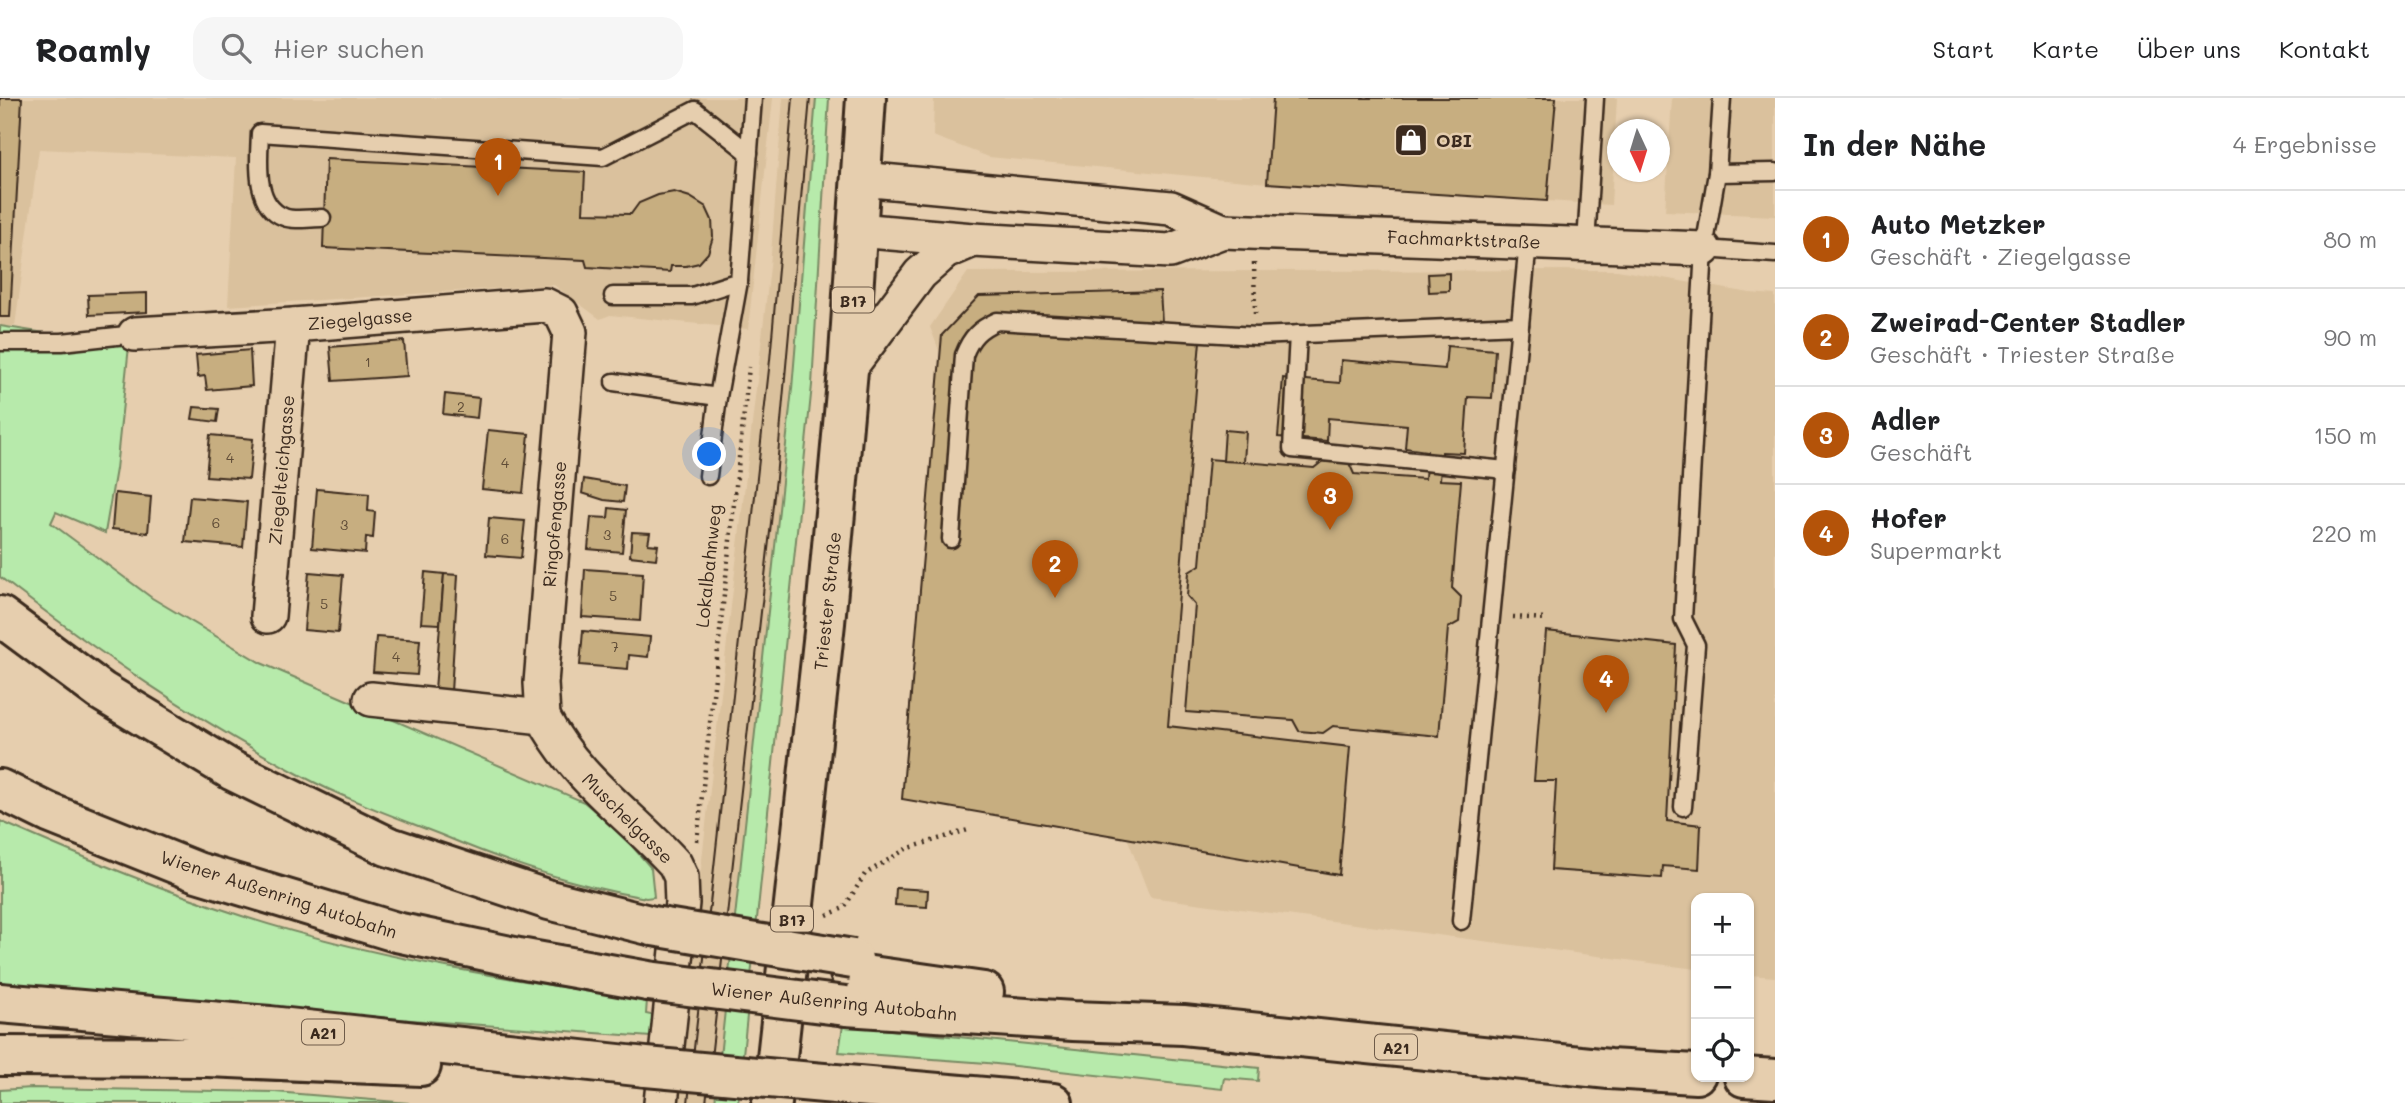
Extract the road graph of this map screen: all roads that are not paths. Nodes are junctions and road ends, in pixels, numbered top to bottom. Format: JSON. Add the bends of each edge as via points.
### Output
{"nodes":[{"id":1,"x":753,"y":98,"type":"edge"},
{"id":2,"x":866,"y":98,"type":"edge"},
{"id":3,"x":1595,"y":98,"type":"edge"},
{"id":4,"x":1722,"y":98,"type":"edge"},
{"id":5,"x":749,"y":153,"type":"junction"},
{"id":6,"x":1775,"y":172,"type":"edge"},
{"id":7,"x":1717,"y":173,"type":"junction"},
{"id":8,"x":861,"y":179,"type":"junction"},
{"id":9,"x":322,"y":218,"type":"dead end"},
{"id":10,"x":858,"y":230,"type":"junction"},
{"id":11,"x":1223,"y":231,"type":"junction"},
{"id":12,"x":973,"y":240,"type":"junction"},
{"id":13,"x":1528,"y":242,"type":"junction"},
{"id":14,"x":1586,"y":244,"type":"junction"},
{"id":15,"x":1704,"y":249,"type":"junction"},
{"id":16,"x":1775,"y":254,"type":"edge"},
{"id":17,"x":739,"y":281,"type":"junction"},
{"id":18,"x":613,"y":296,"type":"dead end"},
{"id":19,"x":293,"y":325,"type":"junction"},
{"id":20,"x":1520,"y":325,"type":"junction"},
{"id":21,"x":570,"y":332,"type":"joint"},
{"id":22,"x":135,"y":334,"type":"joint"},
{"id":23,"x":1298,"y":334,"type":"junction"},
{"id":24,"x":0,"y":342,"type":"edge"},
{"id":25,"x":848,"y":370,"type":"junction"},
{"id":26,"x":614,"y":382,"type":"dead end"},
{"id":27,"x":718,"y":397,"type":"junction"},
{"id":28,"x":1506,"y":470,"type":"junction"},
{"id":29,"x":708,"y":476,"type":"dead end"},
{"id":30,"x":951,"y":539,"type":"dead end"},
{"id":31,"x":0,"y":616,"type":"edge"},
{"id":32,"x":268,"y":616,"type":"dead end"},
{"id":33,"x":0,"y":639,"type":"edge"},
{"id":34,"x":371,"y":699,"type":"dead end"},
{"id":35,"x":543,"y":717,"type":"junction"},
{"id":36,"x":0,"y":789,"type":"edge"},
{"id":37,"x":1683,"y":807,"type":"dead end"},
{"id":38,"x":1461,"y":921,"type":"dead end"},
{"id":39,"x":653,"y":933,"type":"junction"},
{"id":40,"x":850,"y":979,"type":"junction"},
{"id":41,"x":0,"y":1003,"type":"edge"},
{"id":42,"x":1183,"y":1026,"type":"junction"},
{"id":43,"x":0,"y":1056,"type":"edge"},
{"id":44,"x":646,"y":1067,"type":"junction"},
{"id":45,"x":1691,"y":1074,"type":"edge"},
{"id":46,"x":1754,"y":1078,"type":"edge"},
{"id":47,"x":1775,"y":1079,"type":"edge"},
{"id":48,"x":661,"y":1103,"type":"edge"},
{"id":49,"x":772,"y":1103,"type":"edge"},
{"id":50,"x":1053,"y":1103,"type":"edge"}],
"edges":[{"from":1,"to":5,"type":"lane"},
{"from":2,"to":8,"type":"main road","name":"Triester Straße","number":"B17"},
{"from":3,"to":14,"type":"lane"},
{"from":4,"to":7,"type":"lane"},
{"from":5,"to":9,"type":"lane","via":[[695,110],[603,156],[260,133],[261,188],[269,207],[285,218]]},
{"from":5,"to":17,"type":"lane"},
{"from":6,"to":7,"type":"lane"},
{"from":7,"to":15,"type":"lane"},
{"from":8,"to":10,"type":"main road","name":"Triester Straße","number":"B17"},
{"from":8,"to":11,"type":"street","name":"Fachmarktstraße","via":[[1171,208]]},
{"from":10,"to":12,"type":"street","name":"Fachmarktstraße"},
{"from":10,"to":25,"type":"main road","name":"Triester Straße","number":"B17"},
{"from":11,"to":12,"type":"street","name":"Fachmarktstraße","via":[[1170,251]]},
{"from":11,"to":13,"type":"street","name":"Fachmarktstraße"},
{"from":12,"to":25,"type":"street","via":[[945,252],[920,274]]},
{"from":13,"to":14,"type":"street","name":"Fachmarktstraße"},
{"from":13,"to":20,"type":"lane"},
{"from":14,"to":15,"type":"street","name":"Fachmarktstraße"},
{"from":15,"to":16,"type":"lane"},
{"from":15,"to":37,"type":"lane","via":[[1683,619],[1696,645]]},
{"from":17,"to":18,"type":"lane","via":[[692,296]]},
{"from":17,"to":27,"type":"lane"},
{"from":19,"to":21,"type":"street","name":"Ziegelgasse","via":[[545,304],[561,313]]},
{"from":19,"to":22,"type":"street","name":"Ziegelgasse"},
{"from":19,"to":32,"type":"street","name":"Ziegelteichgasse"},
{"from":20,"to":23,"type":"lane"},
{"from":20,"to":28,"type":"lane"},
{"from":21,"to":35,"type":"street","name":"Ringofengasse","via":[[541,683]]},
{"from":22,"to":24,"type":"lane","via":[[62,342]]},
{"from":23,"to":28,"type":"lane","via":[[1292,449]]},
{"from":23,"to":30,"type":"lane","via":[[1256,336],[997,321],[983,327],[964,355]]},
{"from":25,"to":49,"type":"main road","name":"Triester Straße","number":"B17"},
{"from":26,"to":27,"type":"lane"},
{"from":27,"to":29,"type":"lane"},
{"from":28,"to":38,"type":"lane"},
{"from":31,"to":39,"type":"main road","via":[[101,691],[233,771],[387,846]]},
{"from":33,"to":39,"type":"main road","via":[[130,729],[262,804],[438,878],[551,916]]},
{"from":34,"to":35,"type":"street"},
{"from":35,"to":48,"type":"street","name":"Muschelgasse","via":[[593,787],[675,864],[681,877]]},
{"from":36,"to":40,"type":"main road","name":"Wiener Außenring Autobahn","number":"A21","bridge":true,"via":[[197,872],[396,932],[648,981]]},
{"from":39,"to":40,"type":"main road"},
{"from":40,"to":42,"type":"main road","via":[[1026,998]]},
{"from":40,"to":42,"type":"main road","name":"Wiener Außenring Autobahn","number":"A21","via":[[1073,1021]]},
{"from":41,"to":44,"type":"main road","number":"A21","via":[[270,1026]]},
{"from":42,"to":45,"type":"main road","name":"Wiener Außenring Autobahn","number":"A21"},
{"from":43,"to":44,"type":"main road","via":[[208,1057],[548,1072]]},
{"from":44,"to":50,"type":"main road","number":"A21","bridge":true},
{"from":46,"to":47,"type":"main road"}]}
